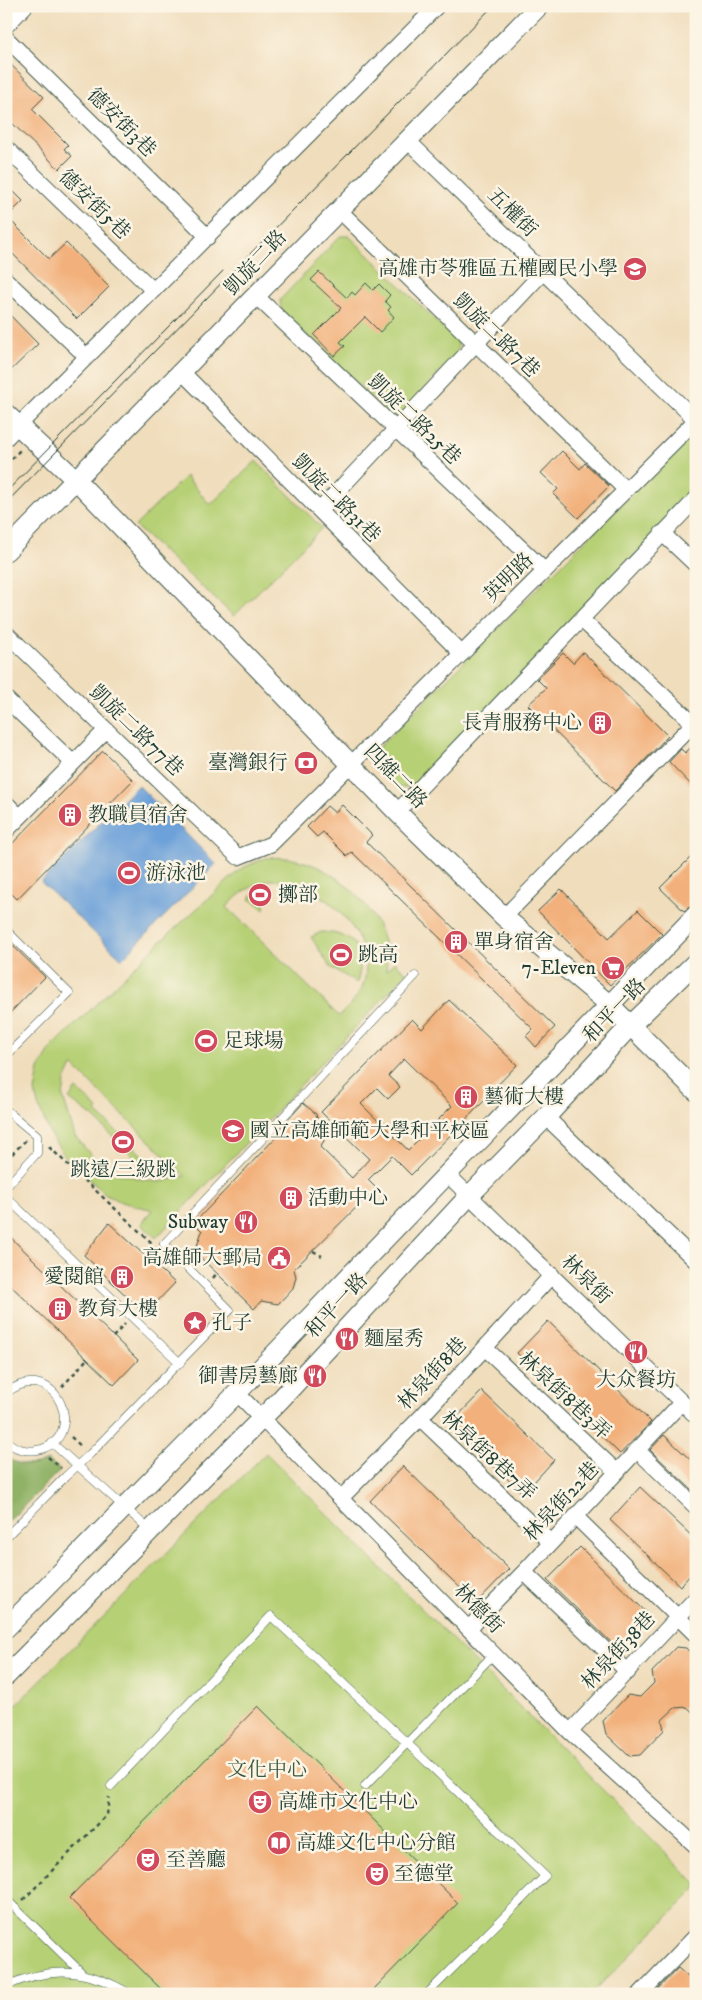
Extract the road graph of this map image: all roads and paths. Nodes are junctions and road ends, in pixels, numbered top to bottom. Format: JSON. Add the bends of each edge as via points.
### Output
{"nodes":[{"id":1,"x":25,"y":6,"type":"edge"},
{"id":2,"x":437,"y":6,"type":"edge"},
{"id":3,"x":539,"y":6,"type":"edge"},
{"id":4,"x":6,"y":26,"type":"edge"},
{"id":5,"x":6,"y":38,"type":"edge"},
{"id":6,"x":407,"y":140,"type":"junction"},
{"id":7,"x":6,"y":148,"type":"edge"},
{"id":8,"x":339,"y":210,"type":"junction"},
{"id":9,"x":208,"y":237,"type":"junction"},
{"id":10,"x":543,"y":272,"type":"junction"},
{"id":11,"x":6,"y":280,"type":"edge"},
{"id":12,"x":153,"y":290,"type":"junction"},
{"id":13,"x":256,"y":297,"type":"junction"},
{"id":14,"x":476,"y":344,"type":"junction"},
{"id":15,"x":87,"y":357,"type":"junction"},
{"id":16,"x":182,"y":372,"type":"junction"},
{"id":17,"x":696,"y":420,"type":"edge"},
{"id":18,"x":16,"y":429,"type":"edge"},
{"id":19,"x":396,"y":430,"type":"junction"},
{"id":20,"x":6,"y":465,"type":"edge"},
{"id":21,"x":76,"y":480,"type":"junction"},
{"id":22,"x":626,"y":490,"type":"junction"},
{"id":23,"x":696,"y":499,"type":"edge"},
{"id":24,"x":320,"y":510,"type":"junction"},
{"id":25,"x":662,"y":533,"type":"junction"},
{"id":26,"x":6,"y":552,"type":"edge"},
{"id":27,"x":696,"y":565,"type":"edge"},
{"id":28,"x":544,"y":571,"type":"junction"},
{"id":29,"x":582,"y":620,"type":"junction"},
{"id":30,"x":6,"y":633,"type":"edge"},
{"id":31,"x":462,"y":654,"type":"junction"},
{"id":32,"x":6,"y":699,"type":"edge"},
{"id":33,"x":695,"y":725,"type":"edge"},
{"id":34,"x":106,"y":730,"type":"junction"},
{"id":35,"x":73,"y":763,"type":"junction"},
{"id":36,"x":351,"y":764,"type":"junction"},
{"id":37,"x":6,"y":803,"type":"edge"},
{"id":38,"x":397,"y":812,"type":"junction"},
{"id":39,"x":20,"y":817,"type":"junction"},
{"id":40,"x":6,"y":831,"type":"edge"},
{"id":41,"x":238,"y":857,"type":"joint"},
{"id":42,"x":696,"y":915,"type":"edge"},
{"id":43,"x":504,"y":917,"type":"junction"},
{"id":44,"x":6,"y":930,"type":"edge"},
{"id":45,"x":696,"y":962,"type":"edge"},
{"id":46,"x":415,"y":976,"type":"dead end"},
{"id":47,"x":610,"y":1005,"type":"junction"},
{"id":48,"x":632,"y":1025,"type":"junction"},
{"id":49,"x":6,"y":1056,"type":"edge"},
{"id":50,"x":696,"y":1090,"type":"edge"},
{"id":51,"x":6,"y":1110,"type":"edge"},
{"id":52,"x":546,"y":1117,"type":"junction"},
{"id":53,"x":36,"y":1136,"type":"junction"},
{"id":54,"x":26,"y":1139,"type":"dead end"},
{"id":55,"x":6,"y":1160,"type":"edge"},
{"id":56,"x":448,"y":1174,"type":"junction"},
{"id":57,"x":6,"y":1187,"type":"edge"},
{"id":58,"x":470,"y":1195,"type":"junction"},
{"id":59,"x":6,"y":1197,"type":"edge"},
{"id":60,"x":164,"y":1244,"type":"junction"},
{"id":61,"x":313,"y":1251,"type":"dead end"},
{"id":62,"x":322,"y":1256,"type":"dead end"},
{"id":63,"x":696,"y":1261,"type":"edge"},
{"id":64,"x":217,"y":1274,"type":"dead end"},
{"id":65,"x":552,"y":1275,"type":"junction"},
{"id":66,"x":213,"y":1278,"type":"dead end"},
{"id":67,"x":130,"y":1319,"type":"dead end"},
{"id":68,"x":114,"y":1337,"type":"dead end"},
{"id":69,"x":485,"y":1348,"type":"junction"},
{"id":70,"x":87,"y":1359,"type":"dead end"},
{"id":71,"x":180,"y":1363,"type":"junction"},
{"id":72,"x":59,"y":1390,"type":"dead end"},
{"id":73,"x":6,"y":1393,"type":"edge"},
{"id":74,"x":238,"y":1393,"type":"junction"},
{"id":75,"x":682,"y":1402,"type":"junction"},
{"id":76,"x":696,"y":1416,"type":"edge"},
{"id":77,"x":262,"y":1418,"type":"junction"},
{"id":78,"x":420,"y":1418,"type":"junction"},
{"id":79,"x":71,"y":1437,"type":"dead end"},
{"id":80,"x":6,"y":1440,"type":"edge"},
{"id":81,"x":52,"y":1444,"type":"junction"},
{"id":82,"x":637,"y":1450,"type":"junction"},
{"id":83,"x":85,"y":1451,"type":"dead end"},
{"id":84,"x":42,"y":1459,"type":"dead end"},
{"id":85,"x":78,"y":1466,"type":"junction"},
{"id":86,"x":616,"y":1472,"type":"junction"},
{"id":87,"x":64,"y":1474,"type":"junction"},
{"id":88,"x":341,"y":1498,"type":"junction"},
{"id":89,"x":125,"y":1507,"type":"junction"},
{"id":90,"x":696,"y":1507,"type":"edge"},
{"id":91,"x":576,"y":1517,"type":"junction"},
{"id":92,"x":151,"y":1530,"type":"junction"},
{"id":93,"x":6,"y":1537,"type":"edge"},
{"id":94,"x":551,"y":1543,"type":"junction"},
{"id":95,"x":524,"y":1572,"type":"junction"},
{"id":96,"x":696,"y":1598,"type":"edge"},
{"id":97,"x":678,"y":1617,"type":"junction"},
{"id":98,"x":6,"y":1628,"type":"edge"},
{"id":99,"x":469,"y":1628,"type":"junction"},
{"id":100,"x":696,"y":1635,"type":"edge"},
{"id":101,"x":494,"y":1654,"type":"junction"},
{"id":102,"x":628,"y":1672,"type":"junction"},
{"id":103,"x":6,"y":1676,"type":"edge"},
{"id":104,"x":570,"y":1732,"type":"junction"},
{"id":105,"x":407,"y":1743,"type":"junction"},
{"id":106,"x":111,"y":1786,"type":"joint"},
{"id":107,"x":365,"y":1786,"type":"dead end"},
{"id":108,"x":696,"y":1846,"type":"edge"},
{"id":109,"x":6,"y":1899,"type":"edge"},
{"id":110,"x":16,"y":1908,"type":"junction"},
{"id":111,"x":696,"y":1936,"type":"edge"},
{"id":112,"x":82,"y":1973,"type":"junction"},
{"id":113,"x":6,"y":1986,"type":"edge"},
{"id":114,"x":130,"y":1994,"type":"edge"},
{"id":115,"x":427,"y":1994,"type":"edge"},
{"id":116,"x":640,"y":1994,"type":"edge"}],
"edges":[{"from":1,"to":4,"type":"street"},
{"from":2,"to":9,"type":"street"},
{"from":3,"to":6,"type":"street","name":"凱旋二路"},
{"from":5,"to":9,"type":"street","name":"德安街3巷"},
{"from":6,"to":8,"type":"street","name":"凱旋二路"},
{"from":6,"to":10,"type":"street","name":"五權街"},
{"from":7,"to":12,"type":"street","name":"德安街5巷"},
{"from":8,"to":13,"type":"street","name":"凱旋二路"},
{"from":8,"to":14,"type":"street","name":"凱旋二路7巷"},
{"from":9,"to":12,"type":"street"},
{"from":10,"to":14,"type":"street"},
{"from":10,"to":17,"type":"street","name":"五權街"},
{"from":11,"to":15,"type":"street"},
{"from":12,"to":15,"type":"street"},
{"from":13,"to":16,"type":"street","name":"凱旋二路"},
{"from":13,"to":19,"type":"street","name":"凱旋二路25巷"},
{"from":14,"to":19,"type":"street"},
{"from":14,"to":22,"type":"street","name":"凱旋二路7巷"},
{"from":15,"to":18,"type":"street"},
{"from":16,"to":21,"type":"street","name":"凱旋二路"},
{"from":16,"to":24,"type":"street","name":"凱旋二路31巷"},
{"from":17,"to":22,"type":"street","name":"英明路"},
{"from":18,"to":20,"type":"path"},
{"from":18,"to":21,"type":"street","name":"四維二路"},
{"from":19,"to":24,"type":"street"},
{"from":19,"to":28,"type":"street","name":"凱旋二路25巷"},
{"from":21,"to":26,"type":"street","name":"凱旋二路"},
{"from":21,"to":36,"type":"street","name":"四維二路"},
{"from":22,"to":28,"type":"street","name":"英明路"},
{"from":23,"to":25,"type":"street"},
{"from":24,"to":31,"type":"street","name":"凱旋二路31巷"},
{"from":25,"to":27,"type":"street"},
{"from":25,"to":29,"type":"street"},
{"from":28,"to":31,"type":"street","name":"英明路"},
{"from":29,"to":33,"type":"street"},
{"from":29,"to":38,"type":"street"},
{"from":30,"to":34,"type":"street","name":"凱旋二路77巷"},
{"from":31,"to":36,"type":"street","name":"英明路"},
{"from":32,"to":35,"type":"street"},
{"from":33,"to":43,"type":"street"},
{"from":34,"to":35,"type":"street"},
{"from":34,"to":41,"type":"street","name":"凱旋二路77巷"},
{"from":35,"to":39,"type":"street"},
{"from":36,"to":38,"type":"street","name":"四維二路"},
{"from":36,"to":41,"type":"street","name":"英明路","via":[[272,844]]},
{"from":37,"to":39,"type":"street"},
{"from":38,"to":43,"type":"street","name":"四維二路"},
{"from":39,"to":40,"type":"street"},
{"from":42,"to":47,"type":"street","name":"和平一路"},
{"from":43,"to":47,"type":"street","name":"四維二路"},
{"from":44,"to":49,"type":"lane","via":[[69,992]]},
{"from":45,"to":48,"type":"street","name":"和平一路"},
{"from":46,"to":60,"type":"lane"},
{"from":47,"to":48,"type":"street","name":"四維二路"},
{"from":47,"to":56,"type":"street","name":"和平一路"},
{"from":48,"to":50,"type":"street","name":"四維二路"},
{"from":48,"to":52,"type":"street","name":"和平一路"},
{"from":51,"to":53,"type":"lane"},
{"from":52,"to":58,"type":"street","name":"和平一路"},
{"from":52,"to":63,"type":"street"},
{"from":53,"to":57,"type":"lane","via":[[37,1153]]},
{"from":53,"to":60,"type":"path","via":[[154,1245]]},
{"from":54,"to":55,"type":"path"},
{"from":56,"to":58,"type":"street","name":"林泉街"},
{"from":56,"to":74,"type":"street","name":"和平一路"},
{"from":58,"to":65,"type":"street","name":"林泉街"},
{"from":58,"to":77,"type":"street","name":"和平一路"},
{"from":59,"to":71,"type":"lane"},
{"from":60,"to":71,"type":"lane","via":[[230,1310]]},
{"from":61,"to":62,"type":"path"},
{"from":64,"to":66,"type":"path"},
{"from":65,"to":69,"type":"street","name":"林泉街8巷"},
{"from":65,"to":75,"type":"street","name":"林泉街"},
{"from":67,"to":68,"type":"path"},
{"from":69,"to":78,"type":"street","name":"林泉街8巷"},
{"from":69,"to":86,"type":"street","name":"林泉街8巷3弄"},
{"from":70,"to":72,"type":"path"},
{"from":71,"to":85,"type":"lane"},
{"from":73,"to":81,"type":"lane","via":[[25,1383],[36,1383],[56,1394],[62,1403],[64,1419],[60,1435]]},
{"from":74,"to":77,"type":"street","name":"林德街"},
{"from":74,"to":89,"type":"street","name":"和平一路"},
{"from":75,"to":76,"type":"street","name":"林泉街"},
{"from":75,"to":82,"type":"street","name":"林泉街22巷"},
{"from":77,"to":88,"type":"street","name":"林德街"},
{"from":77,"to":92,"type":"street","name":"和平一路"},
{"from":78,"to":88,"type":"street","name":"林泉街8巷"},
{"from":78,"to":94,"type":"street","name":"林泉街8巷7弄"},
{"from":79,"to":83,"type":"path"},
{"from":80,"to":81,"type":"lane","via":[[20,1449],[32,1451]]},
{"from":81,"to":85,"type":"lane"},
{"from":82,"to":86,"type":"street","name":"林泉街22巷"},
{"from":82,"to":90,"type":"street"},
{"from":84,"to":87,"type":"path","via":[[48,1456]]},
{"from":85,"to":87,"type":"lane"},
{"from":85,"to":89,"type":"lane"},
{"from":86,"to":91,"type":"street","name":"林泉街22巷"},
{"from":87,"to":93,"type":"lane"},
{"from":88,"to":99,"type":"street","name":"林德街"},
{"from":89,"to":92,"type":"lane"},
{"from":89,"to":98,"type":"street","name":"和平一路"},
{"from":91,"to":94,"type":"street","name":"林泉街22巷"},
{"from":91,"to":97,"type":"street"},
{"from":92,"to":103,"type":"street","name":"和平一路"},
{"from":94,"to":95,"type":"street","name":"林泉街22巷"},
{"from":95,"to":99,"type":"street","name":"林泉街22巷"},
{"from":95,"to":102,"type":"street"},
{"from":96,"to":97,"type":"street","name":"林泉街38巷"},
{"from":97,"to":100,"type":"street"},
{"from":97,"to":102,"type":"street","name":"林泉街38巷"},
{"from":99,"to":101,"type":"street","name":"林德街"},
{"from":101,"to":104,"type":"street","name":"林德街"},
{"from":101,"to":105,"type":"lane"},
{"from":102,"to":104,"type":"street","name":"林泉街38巷"},
{"from":104,"to":108,"type":"street","name":"林德街"},
{"from":105,"to":106,"type":"lane","via":[[271,1616]]},
{"from":105,"to":107,"type":"lane"},
{"from":105,"to":115,"type":"lane","via":[[545,1876]]},
{"from":106,"to":110,"type":"path","via":[[106,1814]]},
{"from":109,"to":110,"type":"lane"},
{"from":110,"to":112,"type":"lane"},
{"from":111,"to":116,"type":"street"},
{"from":112,"to":113,"type":"lane","via":[[54,1972],[26,1977]]},
{"from":112,"to":114,"type":"lane","via":[[111,1982]]}]}
